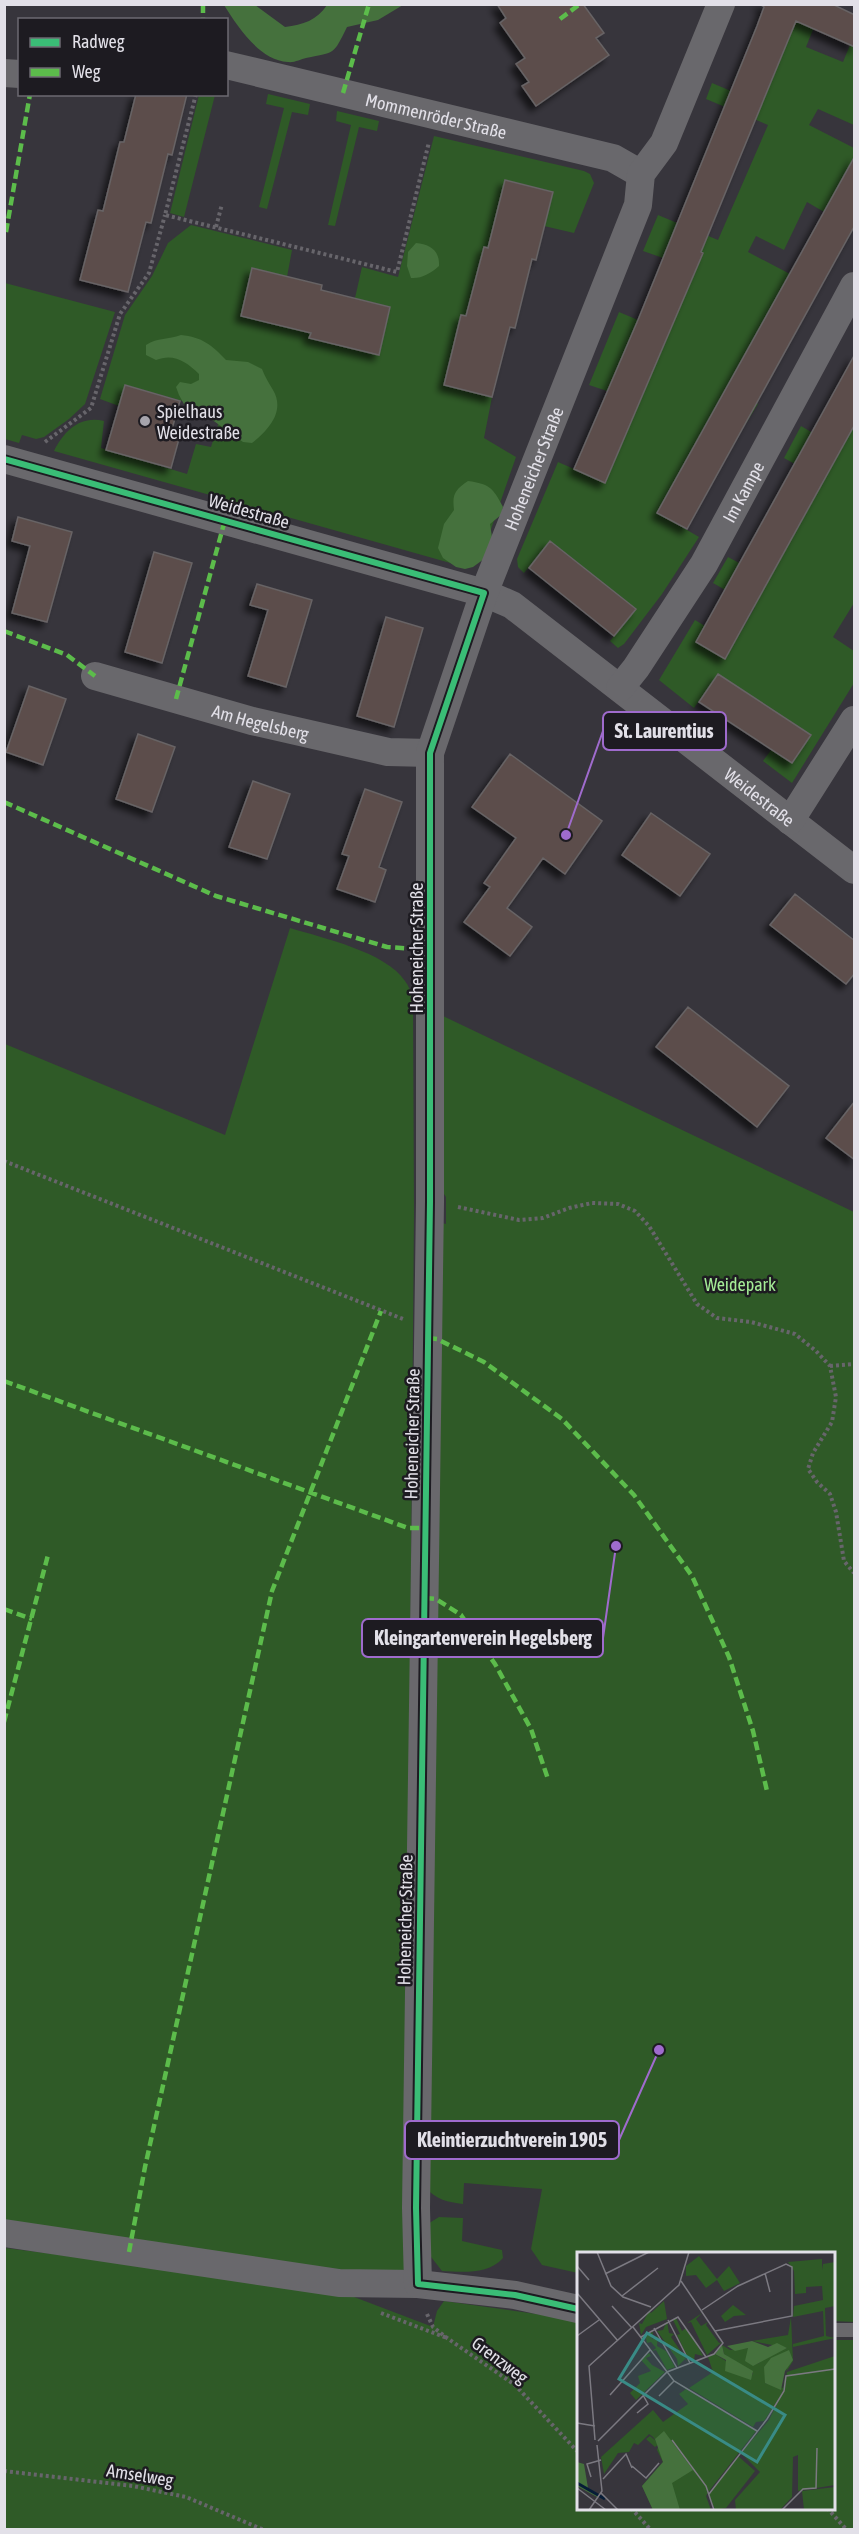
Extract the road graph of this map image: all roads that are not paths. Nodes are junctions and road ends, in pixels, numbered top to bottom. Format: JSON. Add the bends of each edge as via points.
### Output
{"nodes":[{"id":1,"x":721,"y":4,"type":"edge"},
{"id":2,"x":228,"y":65,"type":"edge"},
{"id":3,"x":641,"y":174,"type":"junction"},
{"id":4,"x":855,"y":286,"type":"edge"},
{"id":5,"x":4,"y":459,"type":"edge"},
{"id":6,"x":484,"y":593,"type":"junction"},
{"id":7,"x":95,"y":676,"type":"dead end"},
{"id":8,"x":620,"y":688,"type":"junction"},
{"id":9,"x":855,"y":720,"type":"edge"},
{"id":10,"x":430,"y":753,"type":"junction"},
{"id":11,"x":790,"y":821,"type":"junction"},
{"id":12,"x":855,"y":870,"type":"edge"},
{"id":13,"x":4,"y":2233,"type":"edge"},
{"id":14,"x":418,"y":2284,"type":"junction"},
{"id":15,"x":577,"y":2309,"type":"edge"},
{"id":16,"x":835,"y":2330,"type":"edge"},
{"id":17,"x":855,"y":2330,"type":"edge"}],
"edges":[{"from":1,"to":3,"type":"street","via":[[664,143]]},
{"from":2,"to":3,"type":"street","name":"Mommenröder Straße","via":[[613,159]]},
{"from":3,"to":6,"type":"street","name":"Hoheneicher Straße","via":[[638,206]]},
{"from":4,"to":8,"type":"street","name":"Im Kampe","via":[[704,564]]},
{"from":5,"to":6,"type":"street","name":"Weidestraße"},
{"from":6,"to":8,"type":"street","name":"Weidestraße","via":[[512,605]]},
{"from":6,"to":10,"type":"street","name":"Hoheneicher Straße"},
{"from":7,"to":10,"type":"street","name":"Am Hegelsberg","via":[[252,721],[376,750]]},
{"from":8,"to":11,"type":"street","name":"Weidestraße"},
{"from":9,"to":11,"type":"street"},
{"from":10,"to":14,"type":"street","name":"Hoheneicher Straße","via":[[430,1202]]},
{"from":11,"to":12,"type":"street","name":"Weidestraße"},
{"from":13,"to":14,"type":"street","via":[[339,2283]]},
{"from":14,"to":15,"type":"street","via":[[515,2295]]},
{"from":16,"to":17,"type":"lane"}]}
